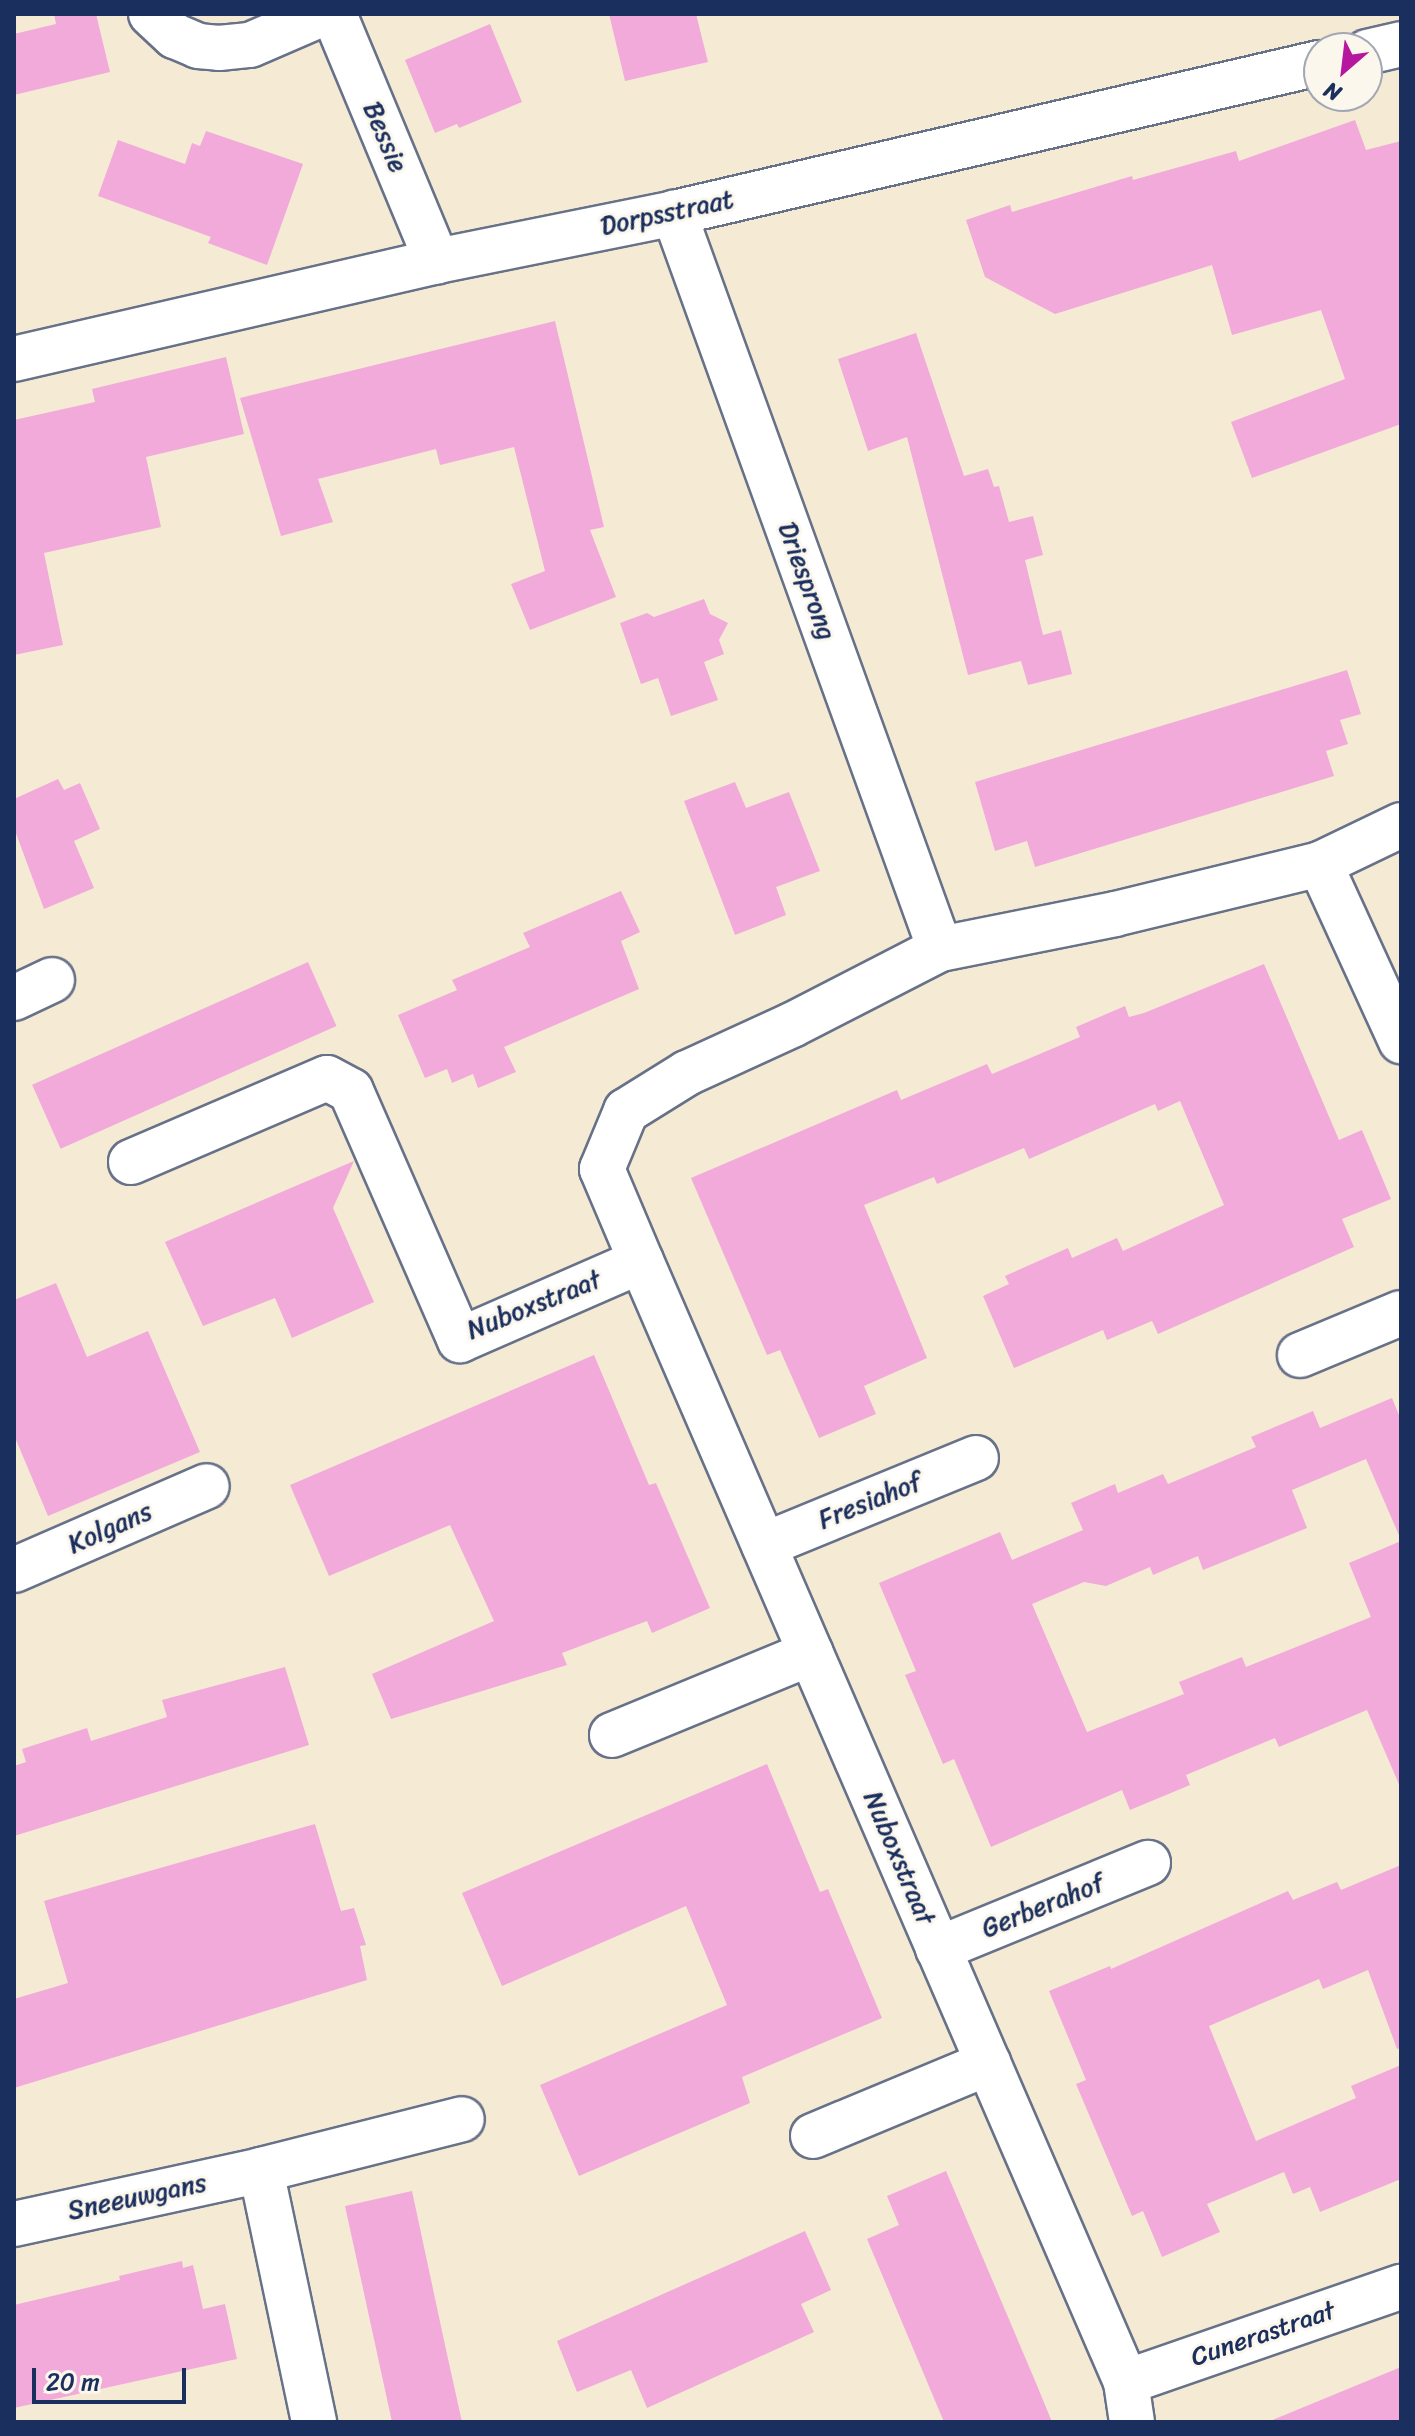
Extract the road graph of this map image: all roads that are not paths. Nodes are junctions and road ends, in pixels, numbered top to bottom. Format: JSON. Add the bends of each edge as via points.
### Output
{"nodes":[{"id":1,"x":151,"y":14,"type":"edge"},
{"id":2,"x":322,"y":14,"type":"edge"},
{"id":3,"x":334,"y":14,"type":"edge"},
{"id":4,"x":1303,"y":67,"type":"edge"},
{"id":5,"x":674,"y":213,"type":"junction"},
{"id":6,"x":437,"y":261,"type":"junction"},
{"id":7,"x":14,"y":359,"type":"edge"},
{"id":8,"x":1401,"y":825,"type":"edge"},
{"id":9,"x":1320,"y":864,"type":"junction"},
{"id":10,"x":940,"y":949,"type":"junction"},
{"id":11,"x":1401,"y":1041,"type":"edge"},
{"id":12,"x":131,"y":1162,"type":"dead end"},
{"id":13,"x":641,"y":1261,"type":"junction"},
{"id":14,"x":1401,"y":1313,"type":"edge"},
{"id":15,"x":1300,"y":1355,"type":"dead end"},
{"id":16,"x":976,"y":1458,"type":"dead end"},
{"id":17,"x":207,"y":1486,"type":"dead end"},
{"id":18,"x":764,"y":1545,"type":"junction"},
{"id":19,"x":14,"y":1570,"type":"edge"},
{"id":20,"x":811,"y":1653,"type":"junction"},
{"id":21,"x":612,"y":1735,"type":"dead end"},
{"id":22,"x":1148,"y":1863,"type":"dead end"},
{"id":23,"x":938,"y":1949,"type":"junction"},
{"id":24,"x":988,"y":2063,"type":"junction"},
{"id":25,"x":462,"y":2119,"type":"dead end"},
{"id":26,"x":813,"y":2136,"type":"dead end"},
{"id":27,"x":261,"y":2170,"type":"junction"},
{"id":28,"x":14,"y":2224,"type":"edge"},
{"id":29,"x":1401,"y":2287,"type":"edge"},
{"id":30,"x":1129,"y":2402,"type":"edge"},
{"id":31,"x":314,"y":2422,"type":"edge"}],
"edges":[{"from":1,"to":2,"type":"street","via":[[175,36],[219,48],[250,45]]},
{"from":3,"to":6,"type":"street","name":"Bessie"},
{"from":4,"to":5,"type":"street","name":"Dorpsstraat"},
{"from":5,"to":6,"type":"street","name":"Dorpsstraat"},
{"from":5,"to":10,"type":"street","name":"Driesprong"},
{"from":6,"to":7,"type":"street","name":"Dorpsstraat"},
{"from":8,"to":9,"type":"street"},
{"from":9,"to":10,"type":"street","via":[[1115,914]]},
{"from":9,"to":11,"type":"street"},
{"from":10,"to":13,"type":"street","via":[[687,1073],[626,1111],[602,1169]]},
{"from":12,"to":13,"type":"street","name":"Nuboxstraat","via":[[327,1078],[351,1091],[460,1340]]},
{"from":13,"to":18,"type":"street","name":"Nuboxstraat"},
{"from":14,"to":15,"type":"street"},
{"from":16,"to":18,"type":"street","name":"Fresiahof"},
{"from":17,"to":19,"type":"street","name":"Kolgans"},
{"from":18,"to":20,"type":"street","name":"Nuboxstraat"},
{"from":20,"to":21,"type":"street"},
{"from":20,"to":23,"type":"street","name":"Nuboxstraat"},
{"from":22,"to":23,"type":"street","name":"Gerberahof"},
{"from":23,"to":24,"type":"street","name":"Nuboxstraat"},
{"from":24,"to":26,"type":"street"},
{"from":24,"to":30,"type":"street","name":"Nuboxstraat"},
{"from":25,"to":27,"type":"street","name":"Sneeuwgans"},
{"from":27,"to":28,"type":"street","name":"Sneeuwgans"},
{"from":27,"to":31,"type":"street"},
{"from":29,"to":30,"type":"street","name":"Cunerastraat"}]}
